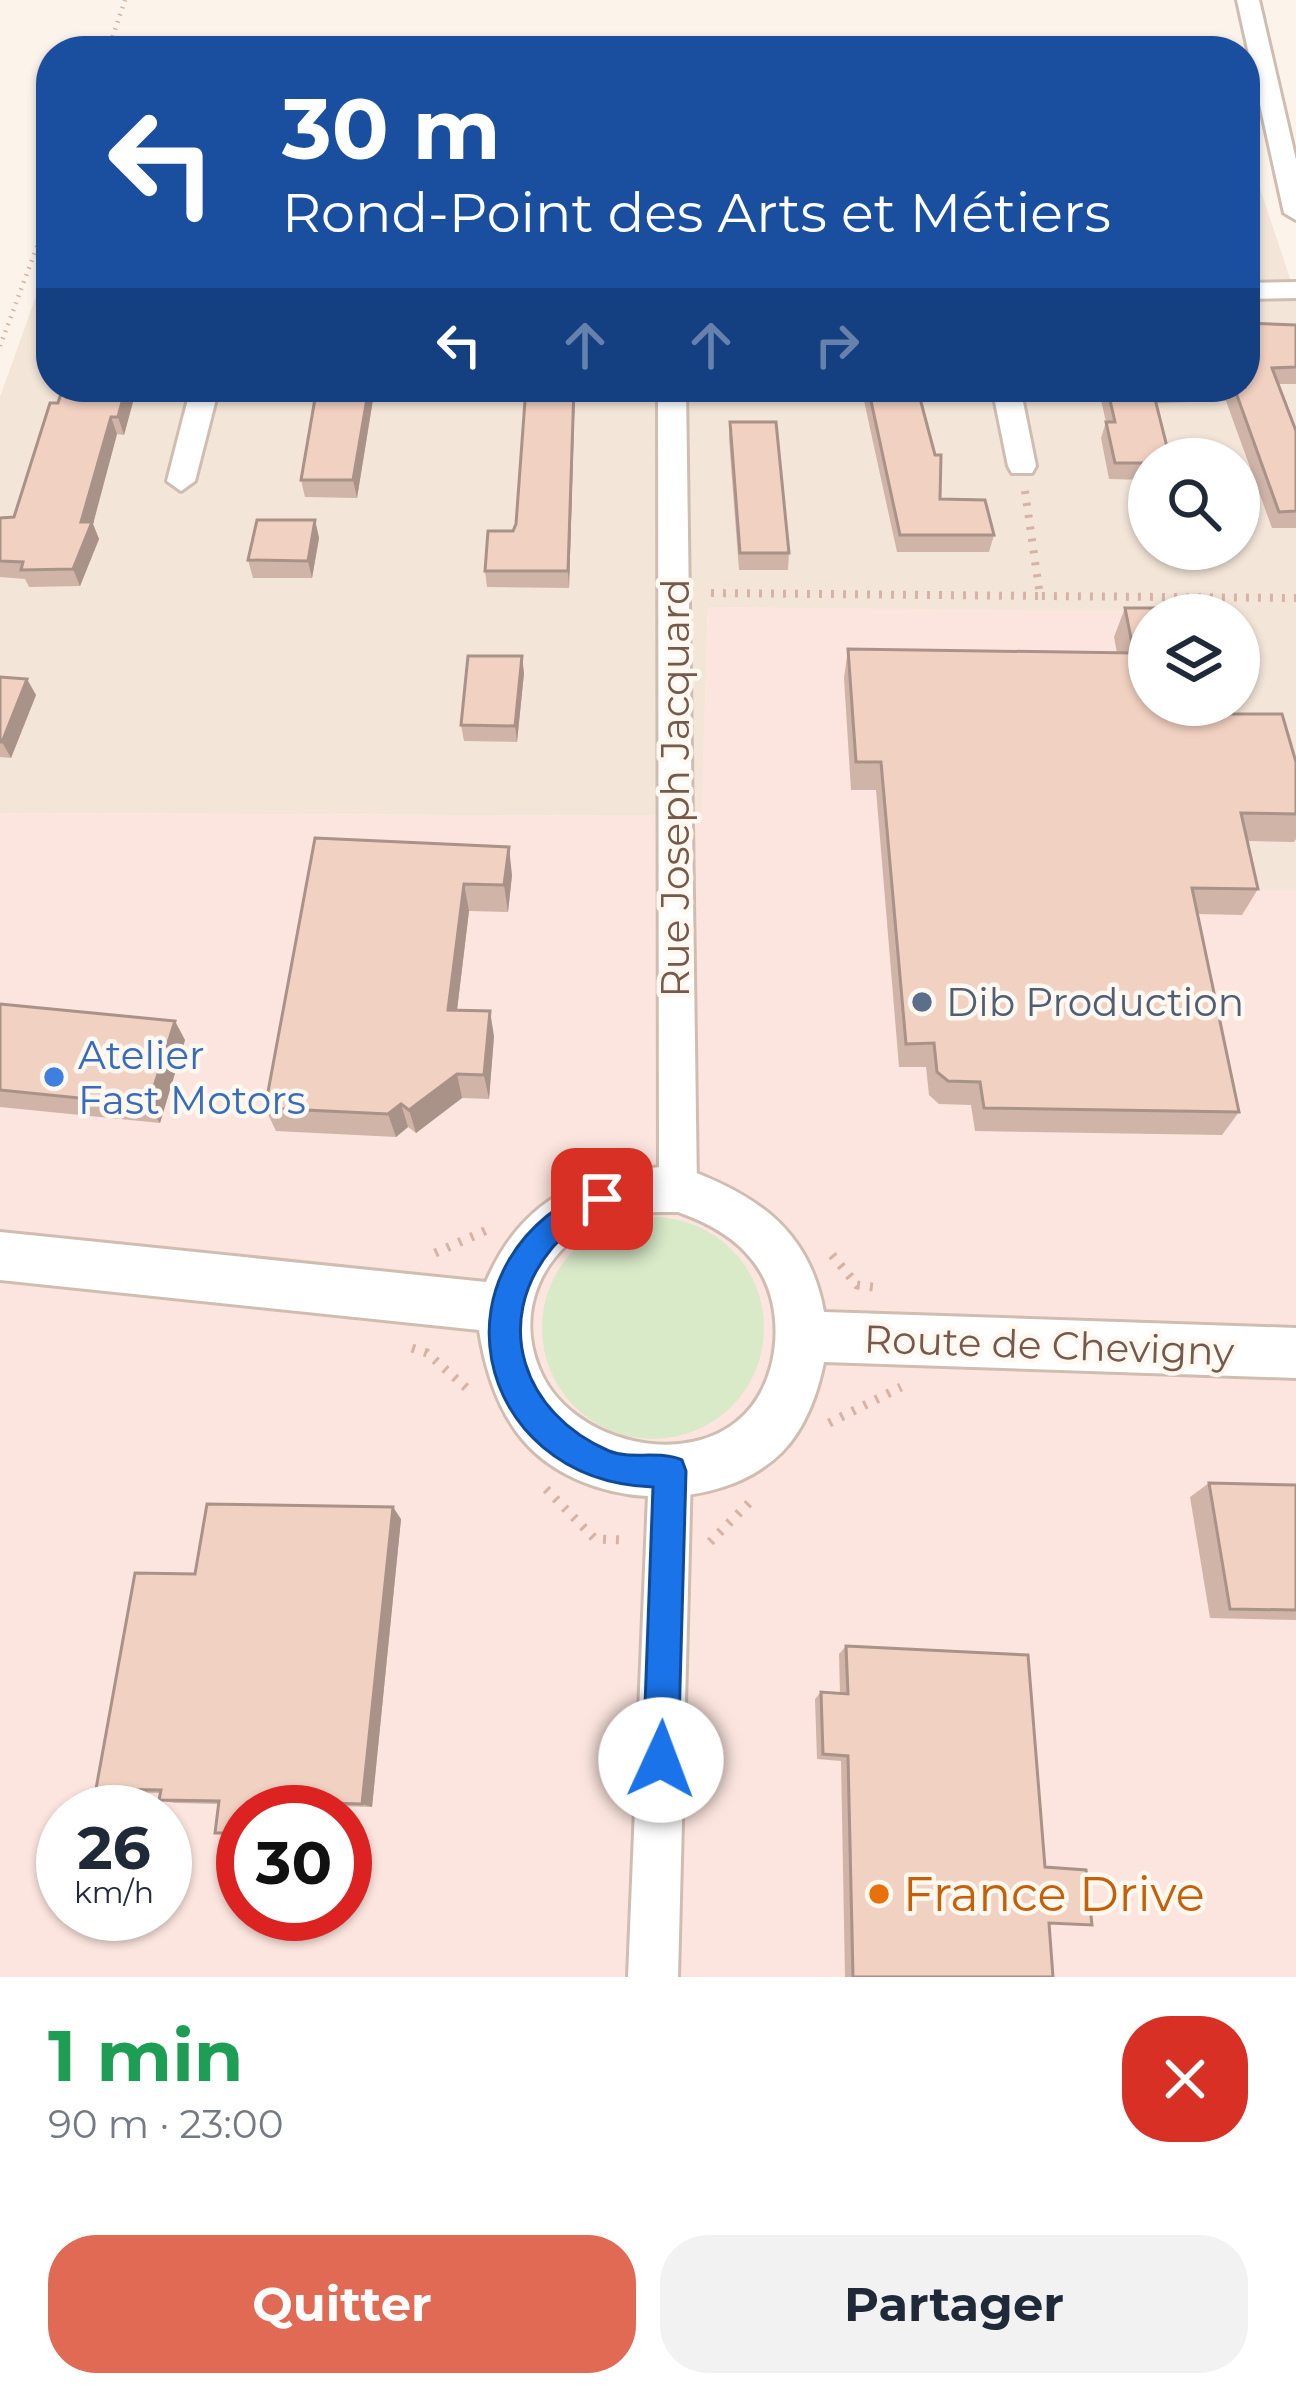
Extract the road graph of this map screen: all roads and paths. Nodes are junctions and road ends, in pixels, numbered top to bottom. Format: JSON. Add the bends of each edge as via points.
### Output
{"nodes":[{"id":1,"x":125,"y":0,"type":"edge"},
{"id":2,"x":1248,"y":0,"type":"edge"},
{"id":3,"x":113,"y":36,"type":"edge"},
{"id":4,"x":1256,"y":36,"type":"edge"},
{"id":5,"x":1260,"y":52,"type":"edge"},
{"id":6,"x":1260,"y":112,"type":"edge"},
{"id":7,"x":1274,"y":112,"type":"junction"},
{"id":8,"x":1296,"y":213,"type":"edge"},
{"id":9,"x":36,"y":249,"type":"edge"},
{"id":10,"x":1296,"y":290,"type":"edge"},
{"id":11,"x":1260,"y":291,"type":"edge"},
{"id":12,"x":0,"y":346,"type":"edge"},
{"id":13,"x":201,"y":402,"type":"edge"},
{"id":14,"x":672,"y":402,"type":"edge"},
{"id":15,"x":1009,"y":402,"type":"edge"},
{"id":16,"x":1022,"y":466,"type":"joint"},
{"id":17,"x":181,"y":481,"type":"dead end"},
{"id":18,"x":674,"y":593,"type":"junction"},
{"id":19,"x":1040,"y":596,"type":"junction"},
{"id":20,"x":1296,"y":598,"type":"edge"},
{"id":21,"x":678,"y":1189,"type":"junction"},
{"id":22,"x":496,"y":1226,"type":"dead end"},
{"id":23,"x":817,"y":1237,"type":"dead end"},
{"id":24,"x":0,"y":1256,"type":"edge"},
{"id":25,"x":421,"y":1258,"type":"dead end"},
{"id":26,"x":897,"y":1290,"type":"dead end"},
{"id":27,"x":503,"y":1308,"type":"junction"},
{"id":28,"x":802,"y":1336,"type":"junction"},
{"id":29,"x":392,"y":1342,"type":"dead end"},
{"id":30,"x":1296,"y":1353,"type":"edge"},
{"id":31,"x":925,"y":1387,"type":"dead end"},
{"id":32,"x":479,"y":1399,"type":"dead end"},
{"id":33,"x":816,"y":1436,"type":"dead end"},
{"id":34,"x":670,"y":1471,"type":"junction"},
{"id":35,"x":534,"y":1474,"type":"dead end"},
{"id":36,"x":759,"y":1493,"type":"dead end"},
{"id":37,"x":668,"y":1542,"type":"junction"},
{"id":38,"x":653,"y":1977,"type":"edge"}],
"edges":[{"from":1,"to":3,"type":"path"},
{"from":2,"to":4,"type":"street"},
{"from":5,"to":7,"type":"street"},
{"from":6,"to":7,"type":"street"},
{"from":7,"to":8,"type":"street"},
{"from":9,"to":12,"type":"path"},
{"from":10,"to":11,"type":"street"},
{"from":13,"to":17,"type":"street"},
{"from":14,"to":18,"type":"street","name":"Rue Joseph Jacquard"},
{"from":15,"to":16,"type":"street"},
{"from":16,"to":19,"type":"path"},
{"from":18,"to":19,"type":"path"},
{"from":18,"to":21,"type":"street","name":"Rue Joseph Jacquard"},
{"from":19,"to":20,"type":"path"},
{"from":21,"to":27,"type":"street","via":[[626,1191],[578,1207],[521,1262]]},
{"from":21,"to":28,"type":"street","via":[[754,1226],[792,1278]]},
{"from":22,"to":25,"type":"path"},
{"from":23,"to":26,"type":"path","via":[[857,1285]]},
{"from":24,"to":27,"type":"street"},
{"from":27,"to":34,"type":"street","via":[[508,1362],[552,1438],[611,1469]]},
{"from":28,"to":30,"type":"street","name":"Route de Chevigny"},
{"from":28,"to":34,"type":"street","via":[[792,1390],[765,1431],[727,1457]]},
{"from":29,"to":32,"type":"path","via":[[427,1353]]},
{"from":31,"to":33,"type":"path","via":[[902,1387]]},
{"from":34,"to":37,"type":"street"},
{"from":35,"to":37,"type":"path","via":[[595,1539]]},
{"from":36,"to":37,"type":"path","via":[[709,1544]]},
{"from":37,"to":38,"type":"street"}]}
